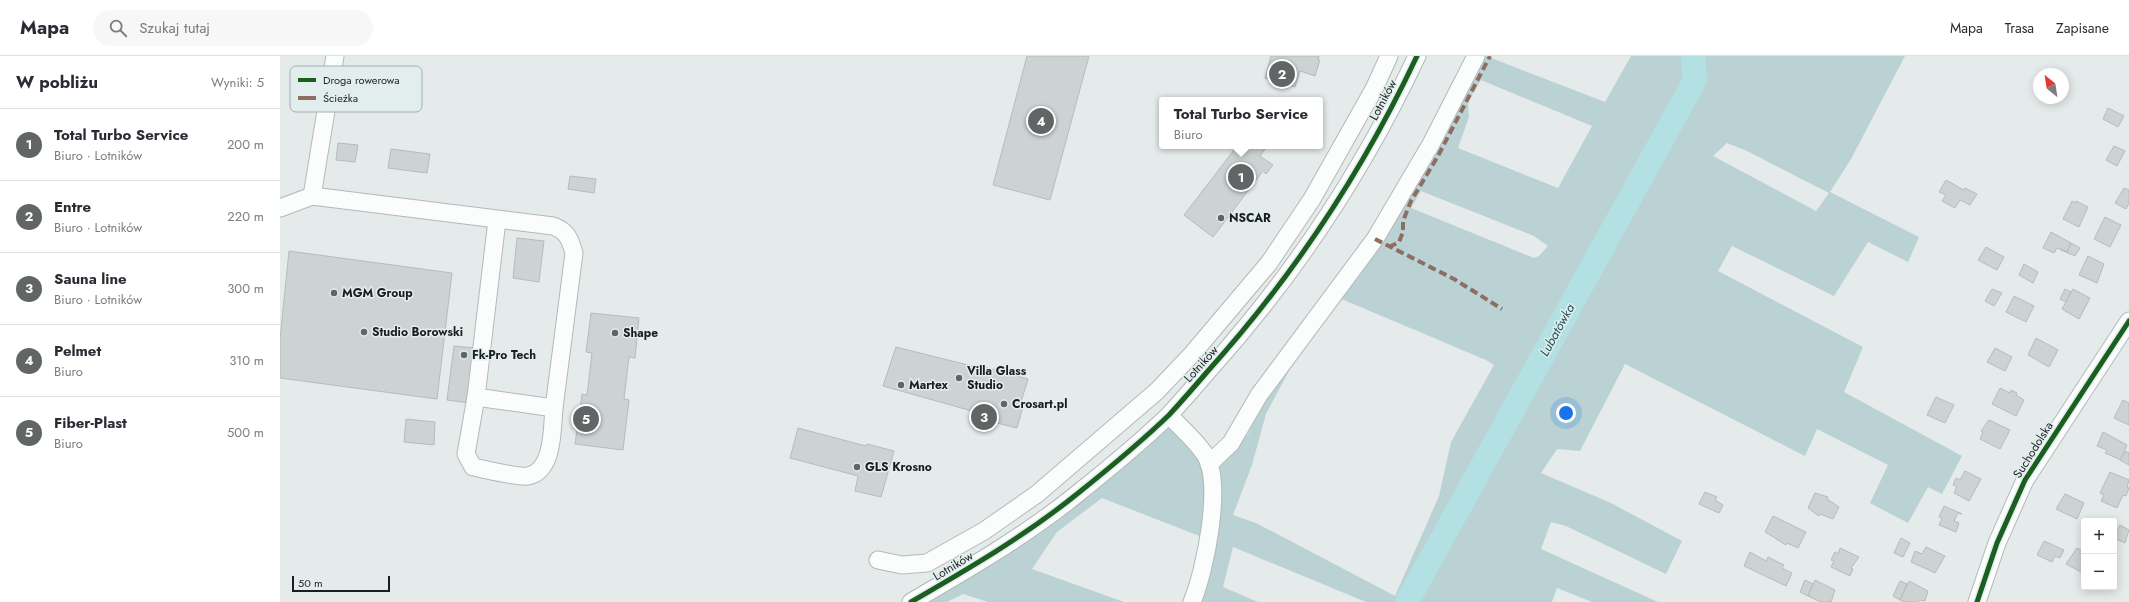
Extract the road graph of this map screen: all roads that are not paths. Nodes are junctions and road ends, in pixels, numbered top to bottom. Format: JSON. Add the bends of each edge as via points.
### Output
{"nodes":[{"id":1,"x":335,"y":56,"type":"edge"},
{"id":2,"x":1389,"y":56,"type":"edge"},
{"id":3,"x":1417,"y":56,"type":"edge"},
{"id":4,"x":1476,"y":56,"type":"edge"},
{"id":5,"x":334,"y":66,"type":"edge"},
{"id":6,"x":327,"y":112,"type":"edge"},
{"id":7,"x":312,"y":196,"type":"junction"},
{"id":8,"x":280,"y":208,"type":"edge"},
{"id":9,"x":497,"y":220,"type":"junction"},
{"id":10,"x":2129,"y":321,"type":"edge"},
{"id":11,"x":476,"y":397,"type":"junction"},
{"id":12,"x":554,"y":408,"type":"junction"},
{"id":13,"x":1169,"y":415,"type":"junction"},
{"id":14,"x":1209,"y":464,"type":"junction"},
{"id":15,"x":878,"y":560,"type":"dead end"},
{"id":16,"x":911,"y":602,"type":"edge"},
{"id":17,"x":1192,"y":602,"type":"edge"},
{"id":18,"x":1977,"y":602,"type":"edge"}],
"edges":[{"from":1,"to":5,"type":"street"},
{"from":2,"to":15,"type":"street","via":[[1312,199],[1278,250],[1193,353],[1157,391],[1037,494],[984,531],[928,563],[902,565]]},
{"from":3,"to":13,"type":"street","name":"Lotników","via":[[1348,184],[1298,263],[1242,334]]},
{"from":4,"to":14,"type":"street","via":[[1431,144],[1375,239],[1259,395],[1232,443]]},
{"from":6,"to":7,"type":"street"},
{"from":7,"to":8,"type":"street"},
{"from":7,"to":9,"type":"street"},
{"from":9,"to":11,"type":"street"},
{"from":9,"to":12,"type":"street","via":[[552,226],[562,229],[570,239],[574,253]]},
{"from":10,"to":18,"type":"street","name":"Suchodolska","via":[[2025,480],[1997,542]]},
{"from":11,"to":12,"type":"street"},
{"from":11,"to":12,"type":"street","via":[[466,454],[473,467],[528,476],[540,470],[550,453]]},
{"from":13,"to":14,"type":"street","via":[[1204,453]]},
{"from":13,"to":16,"type":"street","name":"Lotników","via":[[1076,495],[1000,550]]},
{"from":14,"to":17,"type":"street","via":[[1213,483],[1206,550]]}]}
